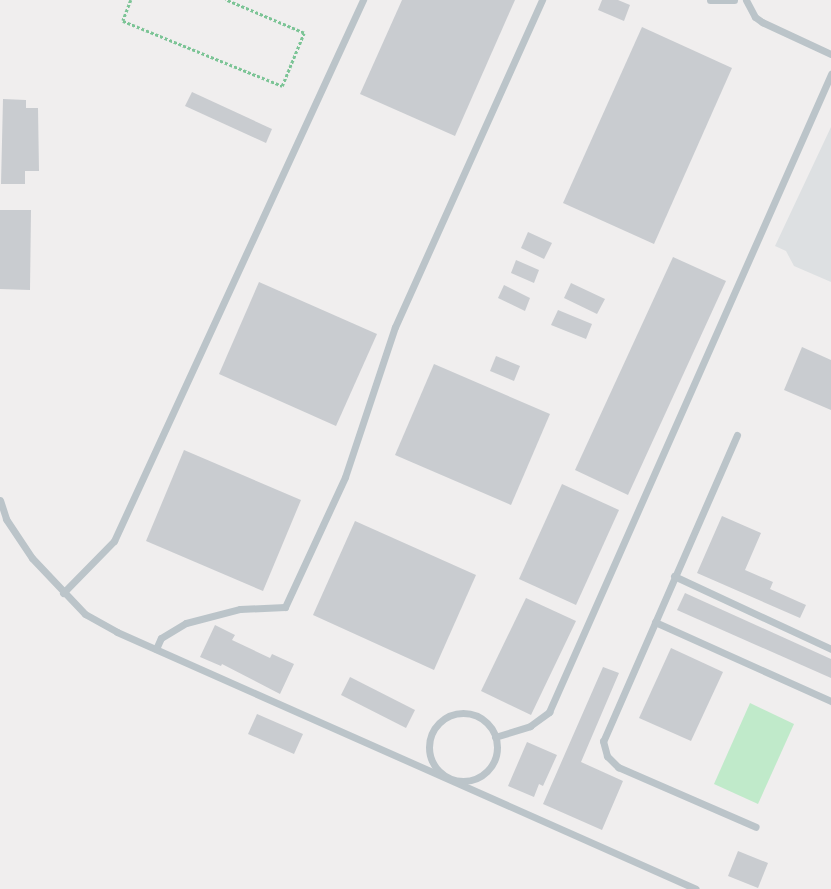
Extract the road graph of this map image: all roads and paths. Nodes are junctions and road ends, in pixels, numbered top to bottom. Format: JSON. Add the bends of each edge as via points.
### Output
{"nodes":[{"id":1,"x":131,"y":0,"type":"edge"},
{"id":2,"x":226,"y":0,"type":"edge"},
{"id":3,"x":363,"y":0,"type":"edge"},
{"id":4,"x":542,"y":0,"type":"edge"},
{"id":5,"x":710,"y":0,"type":"edge"},
{"id":6,"x":734,"y":0,"type":"edge"},
{"id":7,"x":746,"y":0,"type":"edge"},
{"id":8,"x":831,"y":54,"type":"edge"},
{"id":9,"x":831,"y":74,"type":"edge"},
{"id":10,"x":737,"y":435,"type":"dead end"},
{"id":11,"x":0,"y":500,"type":"edge"},
{"id":12,"x":674,"y":576,"type":"junction"},
{"id":13,"x":63,"y":593,"type":"junction"},
{"id":14,"x":655,"y":622,"type":"junction"},
{"id":15,"x":156,"y":649,"type":"junction"},
{"id":16,"x":831,"y":649,"type":"edge"},
{"id":17,"x":831,"y":701,"type":"edge"},
{"id":18,"x":495,"y":737,"type":"junction"},
{"id":19,"x":448,"y":778,"type":"junction"},
{"id":20,"x":756,"y":827,"type":"dead end"},
{"id":21,"x":696,"y":889,"type":"edge"}],
"edges":[{"from":1,"to":2,"type":"path","via":[[123,21],[282,86],[304,33]]},
{"from":3,"to":13,"type":"lane","via":[[114,541]]},
{"from":4,"to":15,"type":"lane","via":[[395,327],[346,477],[285,606],[240,609],[204,617],[171,630],[161,638]]},
{"from":5,"to":6,"type":"lane"},
{"from":7,"to":8,"type":"lane","via":[[755,17],[762,22]]},
{"from":9,"to":18,"type":"lane","via":[[549,712],[530,726]]},
{"from":10,"to":12,"type":"lane"},
{"from":11,"to":13,"type":"lane","via":[[6,519],[32,558]]},
{"from":12,"to":14,"type":"lane"},
{"from":12,"to":16,"type":"lane"},
{"from":13,"to":15,"type":"lane","via":[[85,614]]},
{"from":14,"to":17,"type":"lane"},
{"from":14,"to":20,"type":"lane","via":[[603,741],[607,756],[618,767]]},
{"from":15,"to":19,"type":"lane"},
{"from":18,"to":19,"type":"lane","via":[[497,754],[493,765],[485,774],[464,782]]},
{"from":18,"to":19,"type":"lane","via":[[486,722],[476,715],[459,713],[443,720],[434,728],[428,750],[436,769]]},
{"from":19,"to":21,"type":"lane"}]}
